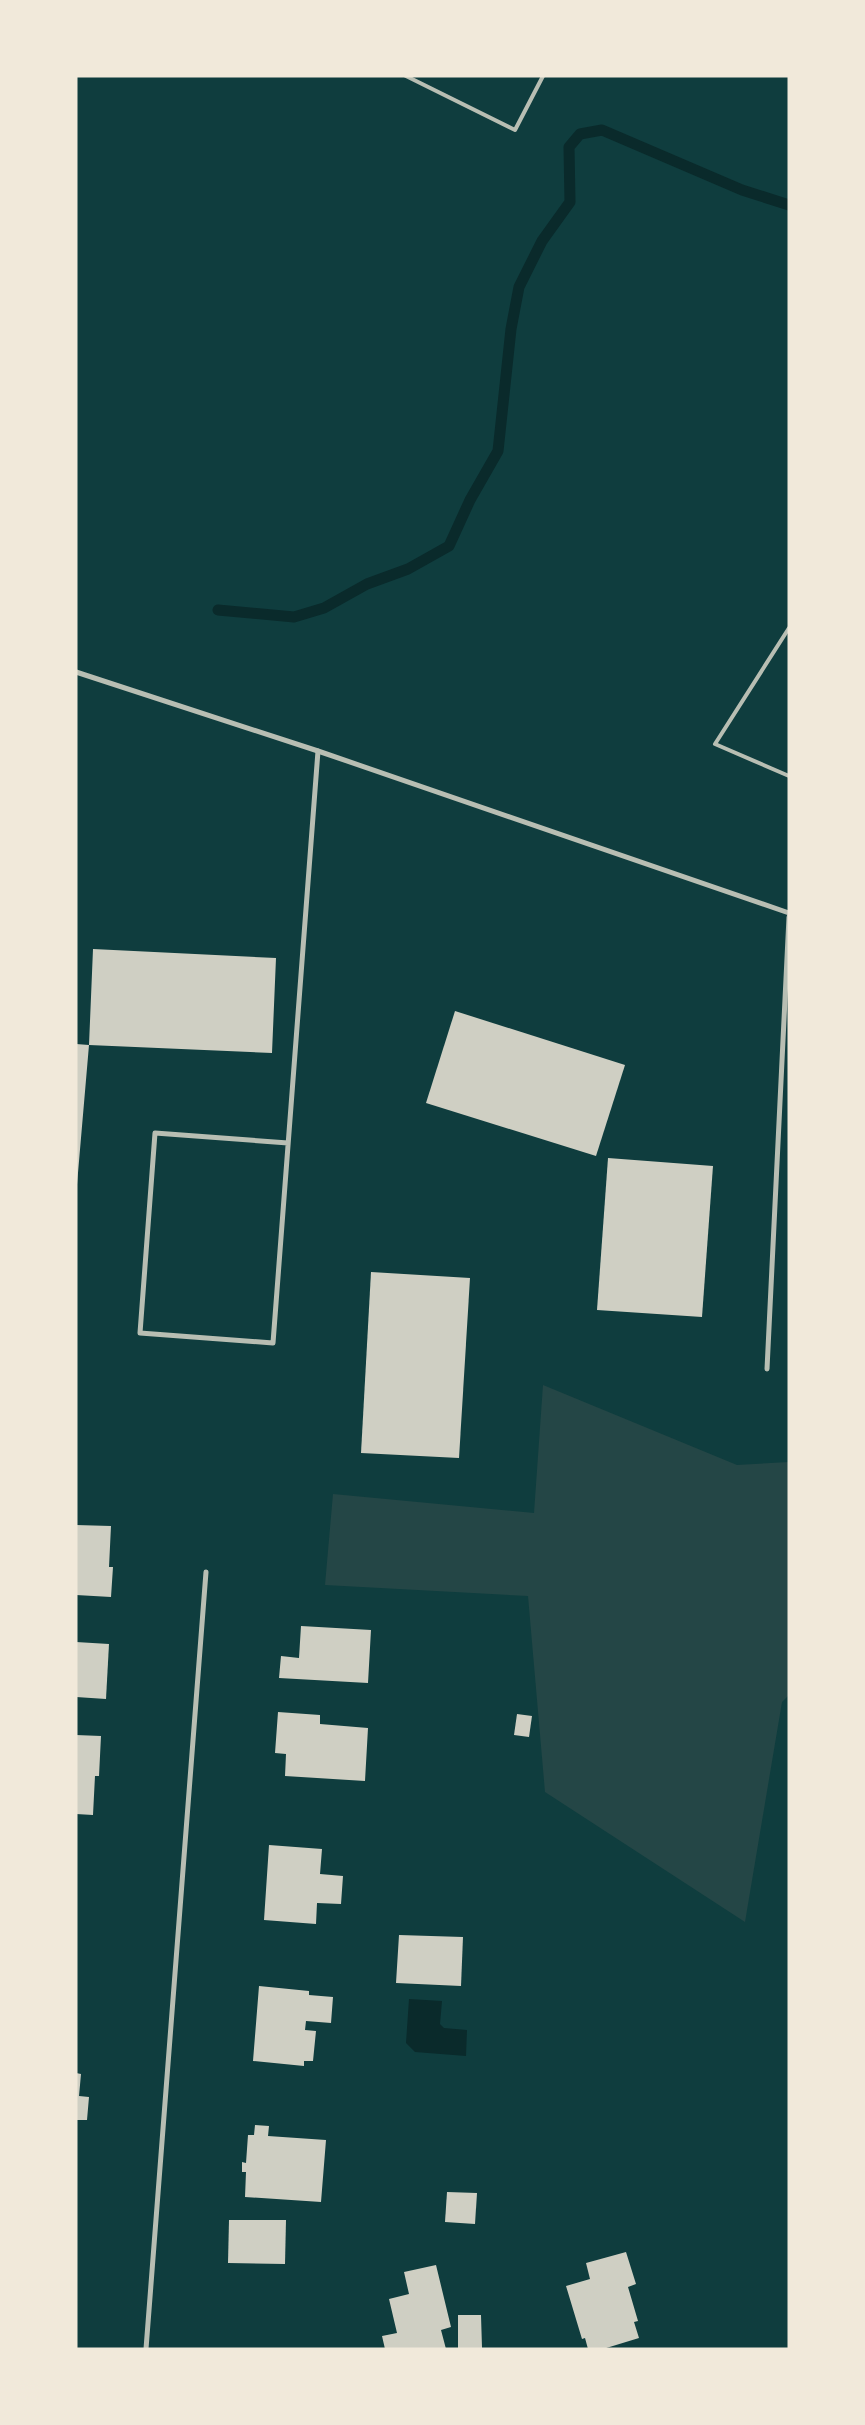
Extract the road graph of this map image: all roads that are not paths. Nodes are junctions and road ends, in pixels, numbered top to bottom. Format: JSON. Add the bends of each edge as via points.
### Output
{"nodes":[{"id":1,"x":406,"y":76,"type":"edge"},
{"id":2,"x":543,"y":76,"type":"edge"},
{"id":3,"x":789,"y":628,"type":"edge"},
{"id":4,"x":76,"y":672,"type":"edge"},
{"id":5,"x":318,"y":751,"type":"junction"},
{"id":6,"x":789,"y":776,"type":"edge"},
{"id":7,"x":789,"y":915,"type":"edge"},
{"id":8,"x":288,"y":1143,"type":"junction"},
{"id":9,"x":766,"y":1369,"type":"dead end"},
{"id":10,"x":206,"y":1572,"type":"dead end"},
{"id":11,"x":146,"y":2349,"type":"edge"}],
"edges":[{"from":1,"to":2,"type":"lane","via":[[516,130]]},
{"from":3,"to":6,"type":"lane","via":[[715,744]]},
{"from":4,"to":5,"type":"street"},
{"from":5,"to":7,"type":"street"},
{"from":5,"to":8,"type":"street"},
{"from":7,"to":9,"type":"street"},
{"from":8,"to":8,"type":"street","via":[[273,1343],[140,1333],[155,1133]]},
{"from":10,"to":11,"type":"street"}]}
